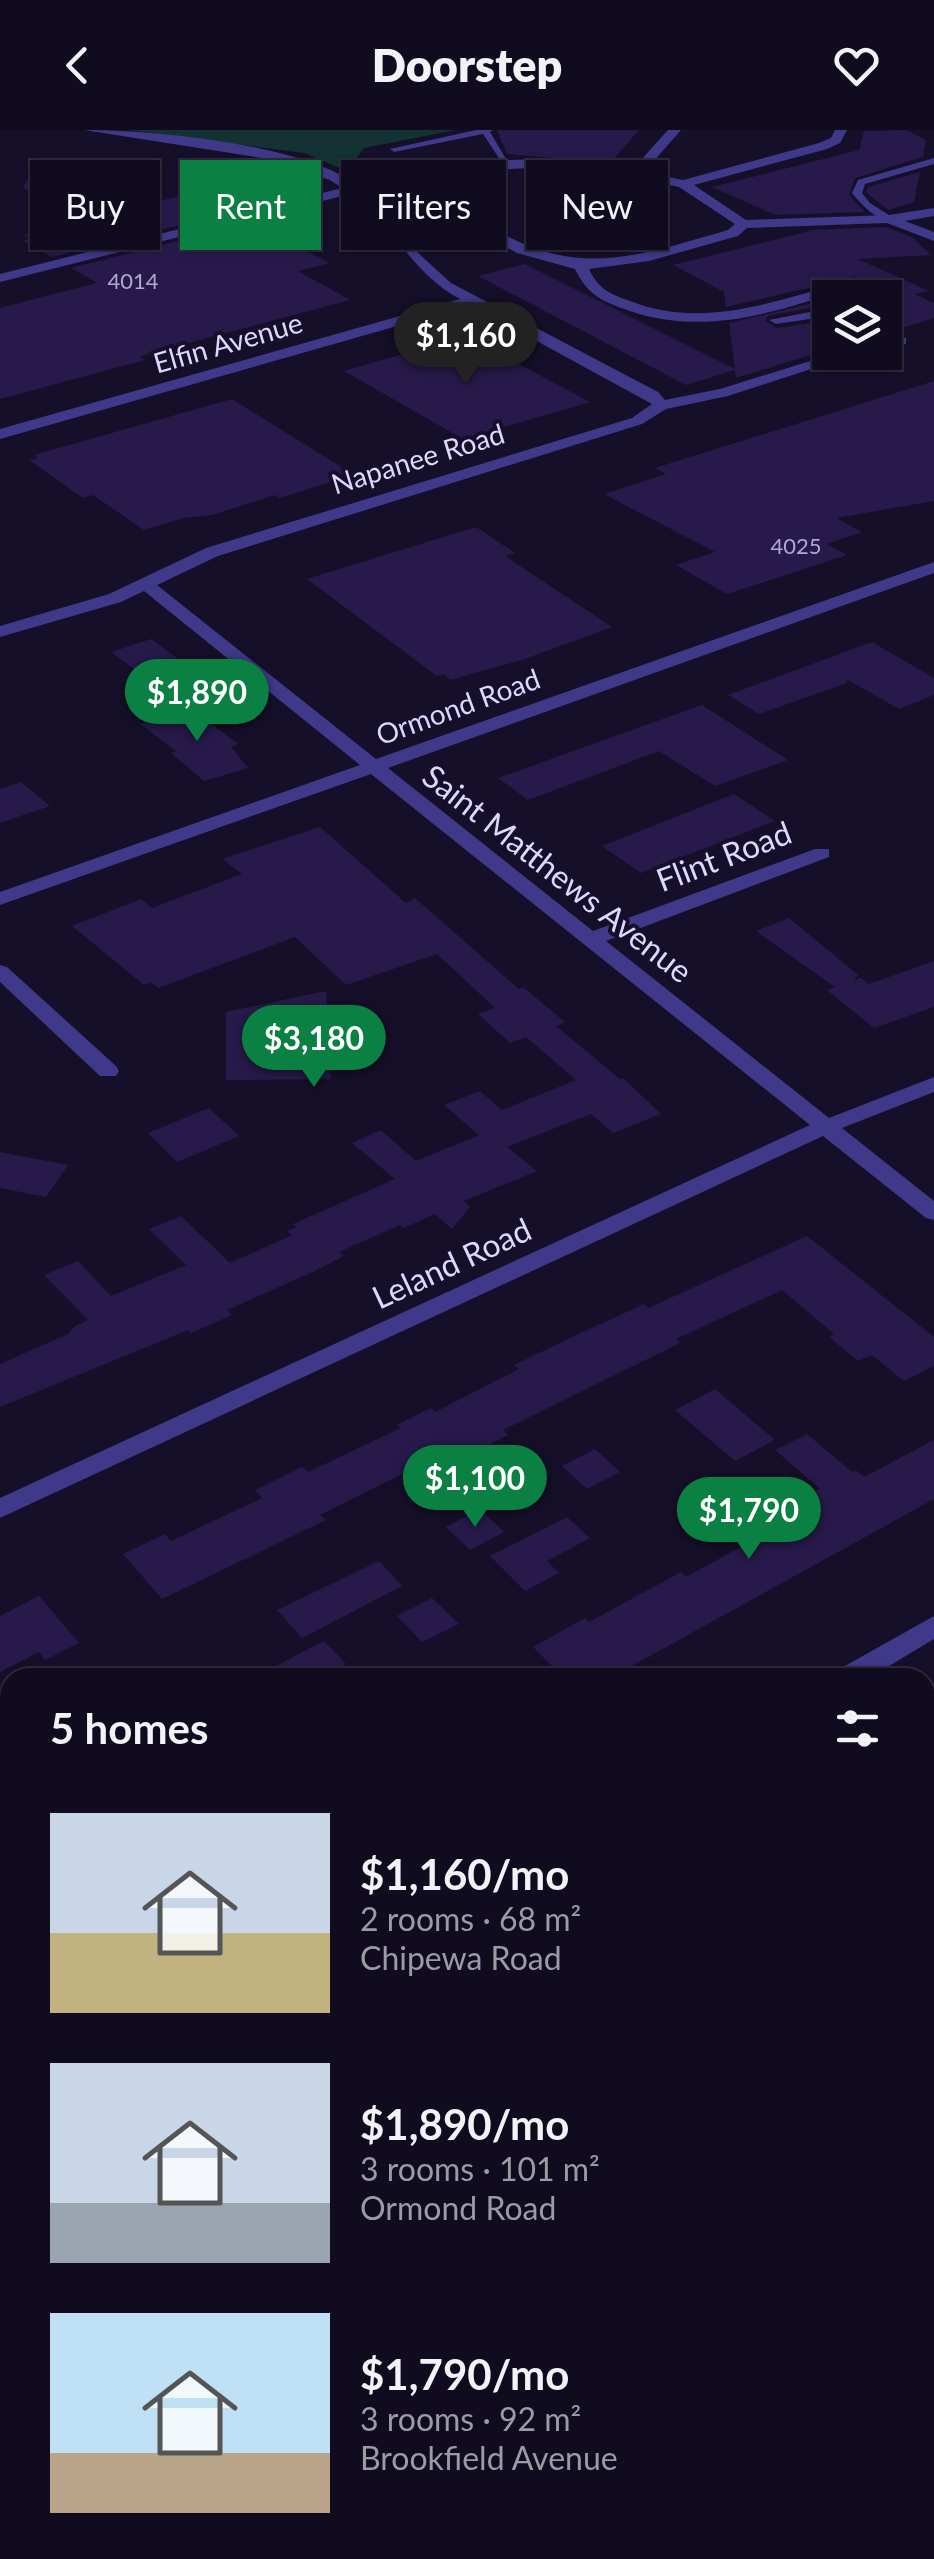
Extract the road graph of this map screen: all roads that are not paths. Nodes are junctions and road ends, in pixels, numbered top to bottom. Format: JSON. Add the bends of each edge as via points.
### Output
{"nodes":[{"id":1,"x":90,"y":130,"type":"edge"},
{"id":2,"x":487,"y":130,"type":"edge"},
{"id":3,"x":675,"y":130,"type":"edge"},
{"id":4,"x":842,"y":130,"type":"edge"},
{"id":5,"x":394,"y":148,"type":"dead end"},
{"id":6,"x":505,"y":160,"type":"edge"},
{"id":7,"x":648,"y":160,"type":"edge"},
{"id":8,"x":934,"y":161,"type":"edge"},
{"id":9,"x":506,"y":162,"type":"edge"},
{"id":10,"x":526,"y":164,"type":"edge"},
{"id":11,"x":668,"y":181,"type":"edge"},
{"id":12,"x":341,"y":182,"type":"edge"},
{"id":13,"x":683,"y":184,"type":"junction"},
{"id":14,"x":341,"y":192,"type":"edge"},
{"id":15,"x":934,"y":212,"type":"edge"},
{"id":16,"x":889,"y":219,"type":"junction"},
{"id":17,"x":743,"y":224,"type":"junction"},
{"id":18,"x":934,"y":237,"type":"edge"},
{"id":19,"x":506,"y":241,"type":"edge"},
{"id":20,"x":409,"y":250,"type":"edge"},
{"id":21,"x":580,"y":266,"type":"junction"},
{"id":22,"x":0,"y":278,"type":"edge"},
{"id":23,"x":812,"y":296,"type":"edge"},
{"id":24,"x":470,"y":301,"type":"junction"},
{"id":25,"x":812,"y":315,"type":"edge"},
{"id":26,"x":670,"y":320,"type":"junction"},
{"id":27,"x":812,"y":366,"type":"edge"},
{"id":28,"x":660,"y":405,"type":"junction"},
{"id":29,"x":0,"y":434,"type":"edge"},
{"id":30,"x":934,"y":567,"type":"edge"},
{"id":31,"x":143,"y":582,"type":"junction"},
{"id":32,"x":0,"y":632,"type":"edge"},
{"id":33,"x":372,"y":767,"type":"junction"},
{"id":34,"x":822,"y":852,"type":"dead end"},
{"id":35,"x":0,"y":899,"type":"edge"},
{"id":36,"x":591,"y":939,"type":"junction"},
{"id":37,"x":0,"y":971,"type":"edge"},
{"id":38,"x":108,"y":1071,"type":"dead end"},
{"id":39,"x":934,"y":1084,"type":"edge"},
{"id":40,"x":826,"y":1126,"type":"junction"},
{"id":41,"x":934,"y":1214,"type":"edge"},
{"id":42,"x":0,"y":1508,"type":"edge"},
{"id":43,"x":934,"y":1626,"type":"edge"},
{"id":44,"x":863,"y":1668,"type":"edge"}],
"edges":[{"from":1,"to":12,"type":"street","via":[[264,154]]},
{"from":2,"to":5,"type":"lane"},
{"from":2,"to":6,"type":"lane"},
{"from":3,"to":7,"type":"street"},
{"from":4,"to":13,"type":"street","via":[[822,146]]},
{"from":8,"to":16,"type":"lane","via":[[860,182],[857,193]]},
{"from":9,"to":10,"type":"street"},
{"from":11,"to":13,"type":"street"},
{"from":13,"to":17,"type":"street"},
{"from":14,"to":22,"type":"street"},
{"from":15,"to":16,"type":"street"},
{"from":16,"to":17,"type":"street"},
{"from":16,"to":18,"type":"street"},
{"from":17,"to":21,"type":"street","via":[[724,238]]},
{"from":19,"to":21,"type":"street"},
{"from":20,"to":24,"type":"street"},
{"from":21,"to":26,"type":"street","via":[[594,290]]},
{"from":23,"to":26,"type":"street","via":[[748,314]]},
{"from":24,"to":28,"type":"street"},
{"from":24,"to":29,"type":"street","name":"Elfin Avenue"},
{"from":25,"to":26,"type":"street","via":[[715,332]]},
{"from":27,"to":28,"type":"street","name":"Napanee Road"},
{"from":28,"to":31,"type":"street","name":"Napanee Road","via":[[637,421],[212,552]]},
{"from":30,"to":33,"type":"street","name":"Ormond Road"},
{"from":31,"to":32,"type":"street","name":"Napanee Road","via":[[115,598]]},
{"from":31,"to":33,"type":"street","name":"Saint Matthews Avenue"},
{"from":33,"to":35,"type":"street","name":"Ormond Road"},
{"from":33,"to":36,"type":"street","name":"Saint Matthews Avenue"},
{"from":34,"to":36,"type":"street","name":"Flint Road"},
{"from":36,"to":40,"type":"street","name":"Saint Matthews Avenue"},
{"from":37,"to":38,"type":"street"},
{"from":39,"to":40,"type":"street","name":"Leland Road"},
{"from":40,"to":41,"type":"street","name":"Saint Matthews Avenue"},
{"from":40,"to":42,"type":"street","name":"Leland Road"},
{"from":43,"to":44,"type":"street"}]}
